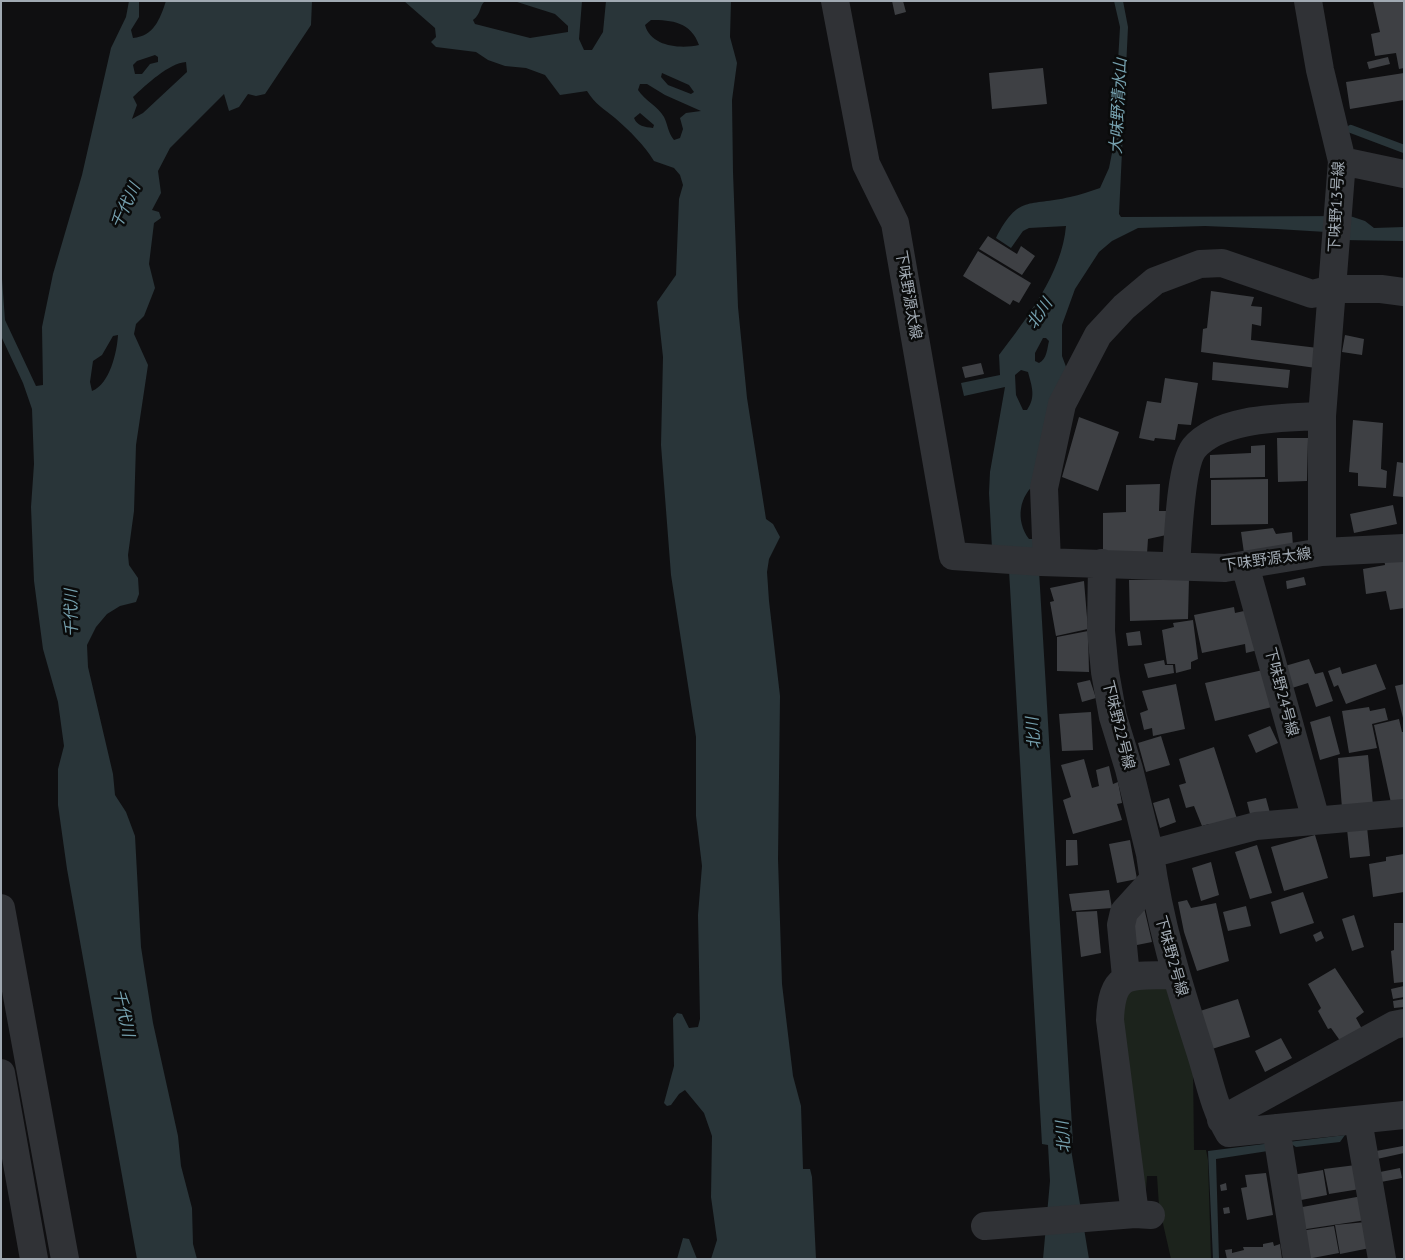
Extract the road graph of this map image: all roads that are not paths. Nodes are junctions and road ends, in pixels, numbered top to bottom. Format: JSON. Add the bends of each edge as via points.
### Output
{"nodes":[{"id":1,"x":835,"y":1,"type":"edge"},
{"id":2,"x":1308,"y":1,"type":"edge"},
{"id":3,"x":1342,"y":161,"type":"junction"},
{"id":4,"x":1404,"y":174,"type":"edge"},
{"id":5,"x":1332,"y":289,"type":"junction"},
{"id":6,"x":1404,"y":292,"type":"edge"},
{"id":7,"x":1322,"y":416,"type":"junction"},
{"id":8,"x":1404,"y":548,"type":"edge"},
{"id":9,"x":1322,"y":552,"type":"junction"},
{"id":10,"x":1044,"y":562,"type":"junction"},
{"id":11,"x":1102,"y":563,"type":"junction"},
{"id":12,"x":1245,"y":565,"type":"junction"},
{"id":13,"x":1176,"y":566,"type":"junction"},
{"id":14,"x":1404,"y":813,"type":"edge"},
{"id":15,"x":1316,"y":820,"type":"junction"},
{"id":16,"x":1152,"y":867,"type":"junction"},
{"id":17,"x":1,"y":908,"type":"edge"},
{"id":18,"x":1176,"y":975,"type":"junction"},
{"id":19,"x":1126,"y":978,"type":"junction"},
{"id":20,"x":1404,"y":1023,"type":"edge"},
{"id":21,"x":1,"y":1073,"type":"edge"},
{"id":22,"x":1404,"y":1115,"type":"edge"},
{"id":23,"x":1221,"y":1120,"type":"junction"},
{"id":24,"x":1358,"y":1120,"type":"junction"},
{"id":25,"x":1276,"y":1128,"type":"junction"},
{"id":26,"x":985,"y":1226,"type":"dead end"},
{"id":27,"x":34,"y":1259,"type":"edge"},
{"id":28,"x":65,"y":1259,"type":"edge"},
{"id":29,"x":1297,"y":1259,"type":"edge"},
{"id":30,"x":1382,"y":1259,"type":"edge"}],
"edges":[{"from":1,"to":10,"type":"street","name":"下味野源太線","via":[[866,164],[895,223],[953,556]]},
{"from":2,"to":3,"type":"street","name":"下味野13号線","via":[[1320,70]]},
{"from":3,"to":4,"type":"street"},
{"from":3,"to":5,"type":"street","name":"下味野13号線"},
{"from":5,"to":6,"type":"street"},
{"from":5,"to":7,"type":"street","name":"下味野13号線"},
{"from":5,"to":10,"type":"street","via":[[1312,294],[1222,263],[1200,264],[1155,281],[1124,307],[1098,335],[1062,404],[1044,488]]},
{"from":7,"to":9,"type":"street","name":"下味野13号線"},
{"from":7,"to":13,"type":"street","via":[[1271,418],[1237,424],[1216,432],[1194,449],[1186,471]]},
{"from":8,"to":9,"type":"street","name":"下味野源太線"},
{"from":9,"to":12,"type":"street","name":"下味野源太線"},
{"from":10,"to":11,"type":"street","name":"下味野源太線"},
{"from":11,"to":13,"type":"street","name":"下味野源太線"},
{"from":11,"to":16,"type":"street","name":"下味野22号線","via":[[1105,672],[1113,717]]},
{"from":12,"to":13,"type":"street","name":"下味野源太線","via":[[1225,568]]},
{"from":12,"to":15,"type":"street","name":"下味野24号線"},
{"from":14,"to":15,"type":"street"},
{"from":15,"to":16,"type":"street","via":[[1256,826]]},
{"from":16,"to":18,"type":"street","name":"下味野2号線","via":[[1157,904]]},
{"from":16,"to":19,"type":"street","via":[[1124,912],[1121,924]]},
{"from":17,"to":28,"type":"street"},
{"from":18,"to":19,"type":"street"},
{"from":18,"to":23,"type":"street","name":"下味野2号線"},
{"from":19,"to":26,"type":"street","via":[[1116,987],[1111,998],[1110,1020],[1143,1214]]},
{"from":20,"to":23,"type":"street","via":[[1394,1025]]},
{"from":21,"to":27,"type":"street"},
{"from":22,"to":24,"type":"street"},
{"from":23,"to":25,"type":"street","via":[[1229,1133]]},
{"from":24,"to":25,"type":"street"},
{"from":24,"to":30,"type":"street"},
{"from":25,"to":29,"type":"street"}]}
